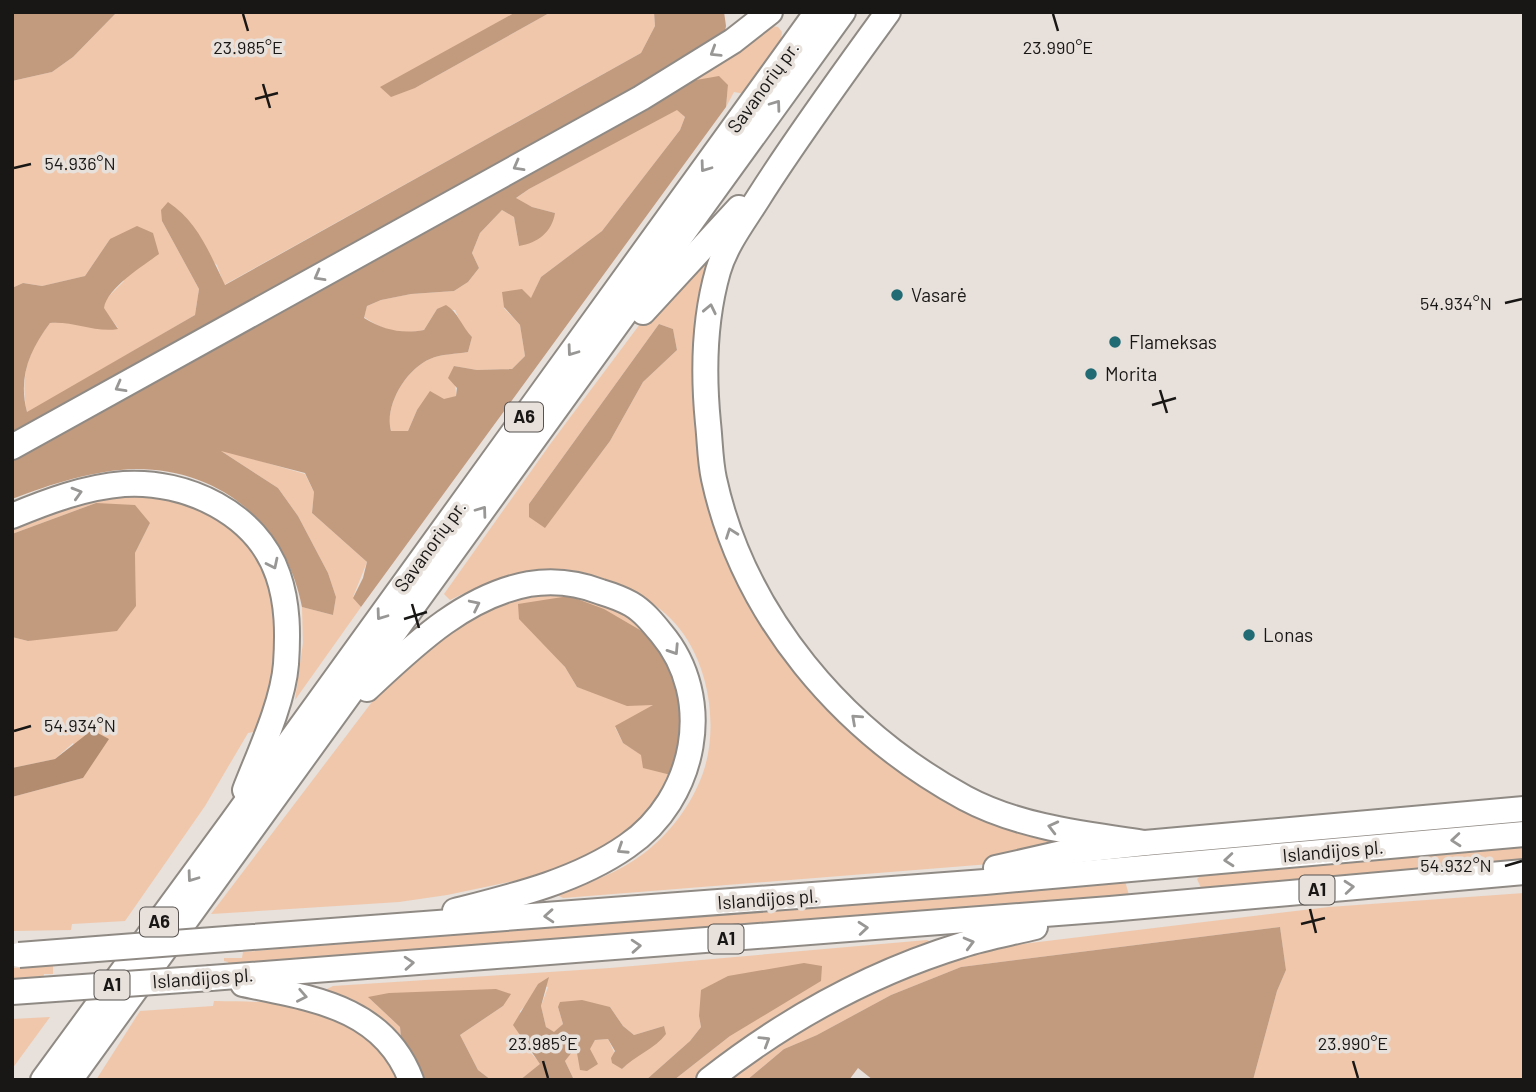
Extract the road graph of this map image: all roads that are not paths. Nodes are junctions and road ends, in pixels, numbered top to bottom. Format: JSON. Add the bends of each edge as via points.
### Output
{"nodes":[{"id":1,"x":770,"y":12,"type":"edge"},
{"id":2,"x":817,"y":12,"type":"edge"},
{"id":3,"x":843,"y":12,"type":"edge"},
{"id":4,"x":888,"y":12,"type":"edge"},
{"id":5,"x":779,"y":163,"type":"junction"},
{"id":6,"x":564,"y":398,"type":"junction"},
{"id":7,"x":12,"y":447,"type":"edge"},
{"id":8,"x":12,"y":516,"type":"edge"},
{"id":9,"x":327,"y":724,"type":"junction"},
{"id":10,"x":1524,"y":809,"type":"edge"},
{"id":11,"x":232,"y":822,"type":"junction"},
{"id":12,"x":1524,"y":834,"type":"edge"},
{"id":13,"x":1144,"y":843,"type":"junction"},
{"id":14,"x":1524,"y":872,"type":"edge"},
{"id":15,"x":910,"y":888,"type":"junction"},
{"id":16,"x":1110,"y":909,"type":"junction"},
{"id":17,"x":396,"y":927,"type":"junction"},
{"id":18,"x":15,"y":955,"type":"edge"},
{"id":19,"x":211,"y":978,"type":"junction"},
{"id":20,"x":12,"y":992,"type":"edge"},
{"id":21,"x":77,"y":1074,"type":"edge"},
{"id":22,"x":43,"y":1080,"type":"edge"},
{"id":23,"x":411,"y":1080,"type":"edge"},
{"id":24,"x":709,"y":1080,"type":"edge"}],
"edges":[{"from":1,"to":7,"type":"highway","one_way":true,"via":[[733,41],[641,98]]},
{"from":2,"to":11,"type":"highway","name":"Savanorių pr.","number":"A6","one_way":true},
{"from":6,"to":3,"type":"highway","name":"Savanorių pr.","number":"A6","one_way":true},
{"from":4,"to":5,"type":"highway"},
{"from":5,"to":6,"type":"highway"},
{"from":13,"to":5,"type":"highway","one_way":true,"via":[[1018,819],[966,798],[892,751],[830,696],[768,613],[746,572],[713,477],[706,398],[707,319],[719,268],[736,231]]},
{"from":9,"to":6,"type":"highway","name":"Savanorių pr.","number":"A6","one_way":true},
{"from":8,"to":11,"type":"highway","one_way":true,"via":[[86,490],[153,484],[209,500],[250,530],[270,556],[287,613],[286,667]]},
{"from":9,"to":17,"type":"highway","one_way":true,"via":[[429,632],[459,613],[529,584],[579,584],[631,604],[661,632],[682,663],[693,718],[686,770],[675,794],[638,837],[594,866],[550,884]]},
{"from":9,"to":21,"type":"highway","name":"Savanorių pr.","number":"A6"},
{"from":10,"to":13,"type":"highway"},
{"from":11,"to":22,"type":"highway","name":"Savanorių pr.","number":"A6","one_way":true},
{"from":12,"to":15,"type":"highway","name":"Islandijos pl.","number":"A1","one_way":true},
{"from":13,"to":15,"type":"highway","via":[[1071,851]]},
{"from":16,"to":14,"type":"highway","name":"Islandijos pl.","number":"A1","one_way":true},
{"from":15,"to":17,"type":"highway","name":"Islandijos pl.","number":"A1","one_way":true},
{"from":19,"to":16,"type":"highway","name":"Islandijos pl.","number":"A1","one_way":true},
{"from":24,"to":16,"type":"highway","one_way":true,"via":[[836,996],[910,964],[964,944]]},
{"from":17,"to":18,"type":"highway","name":"Islandijos pl.","number":"A1","bridge":true},
{"from":19,"to":20,"type":"highway","name":"Islandijos pl.","number":"A1","bridge":true},
{"from":19,"to":23,"type":"highway","one_way":true,"via":[[321,1000],[353,1014],[392,1047]]}]}
